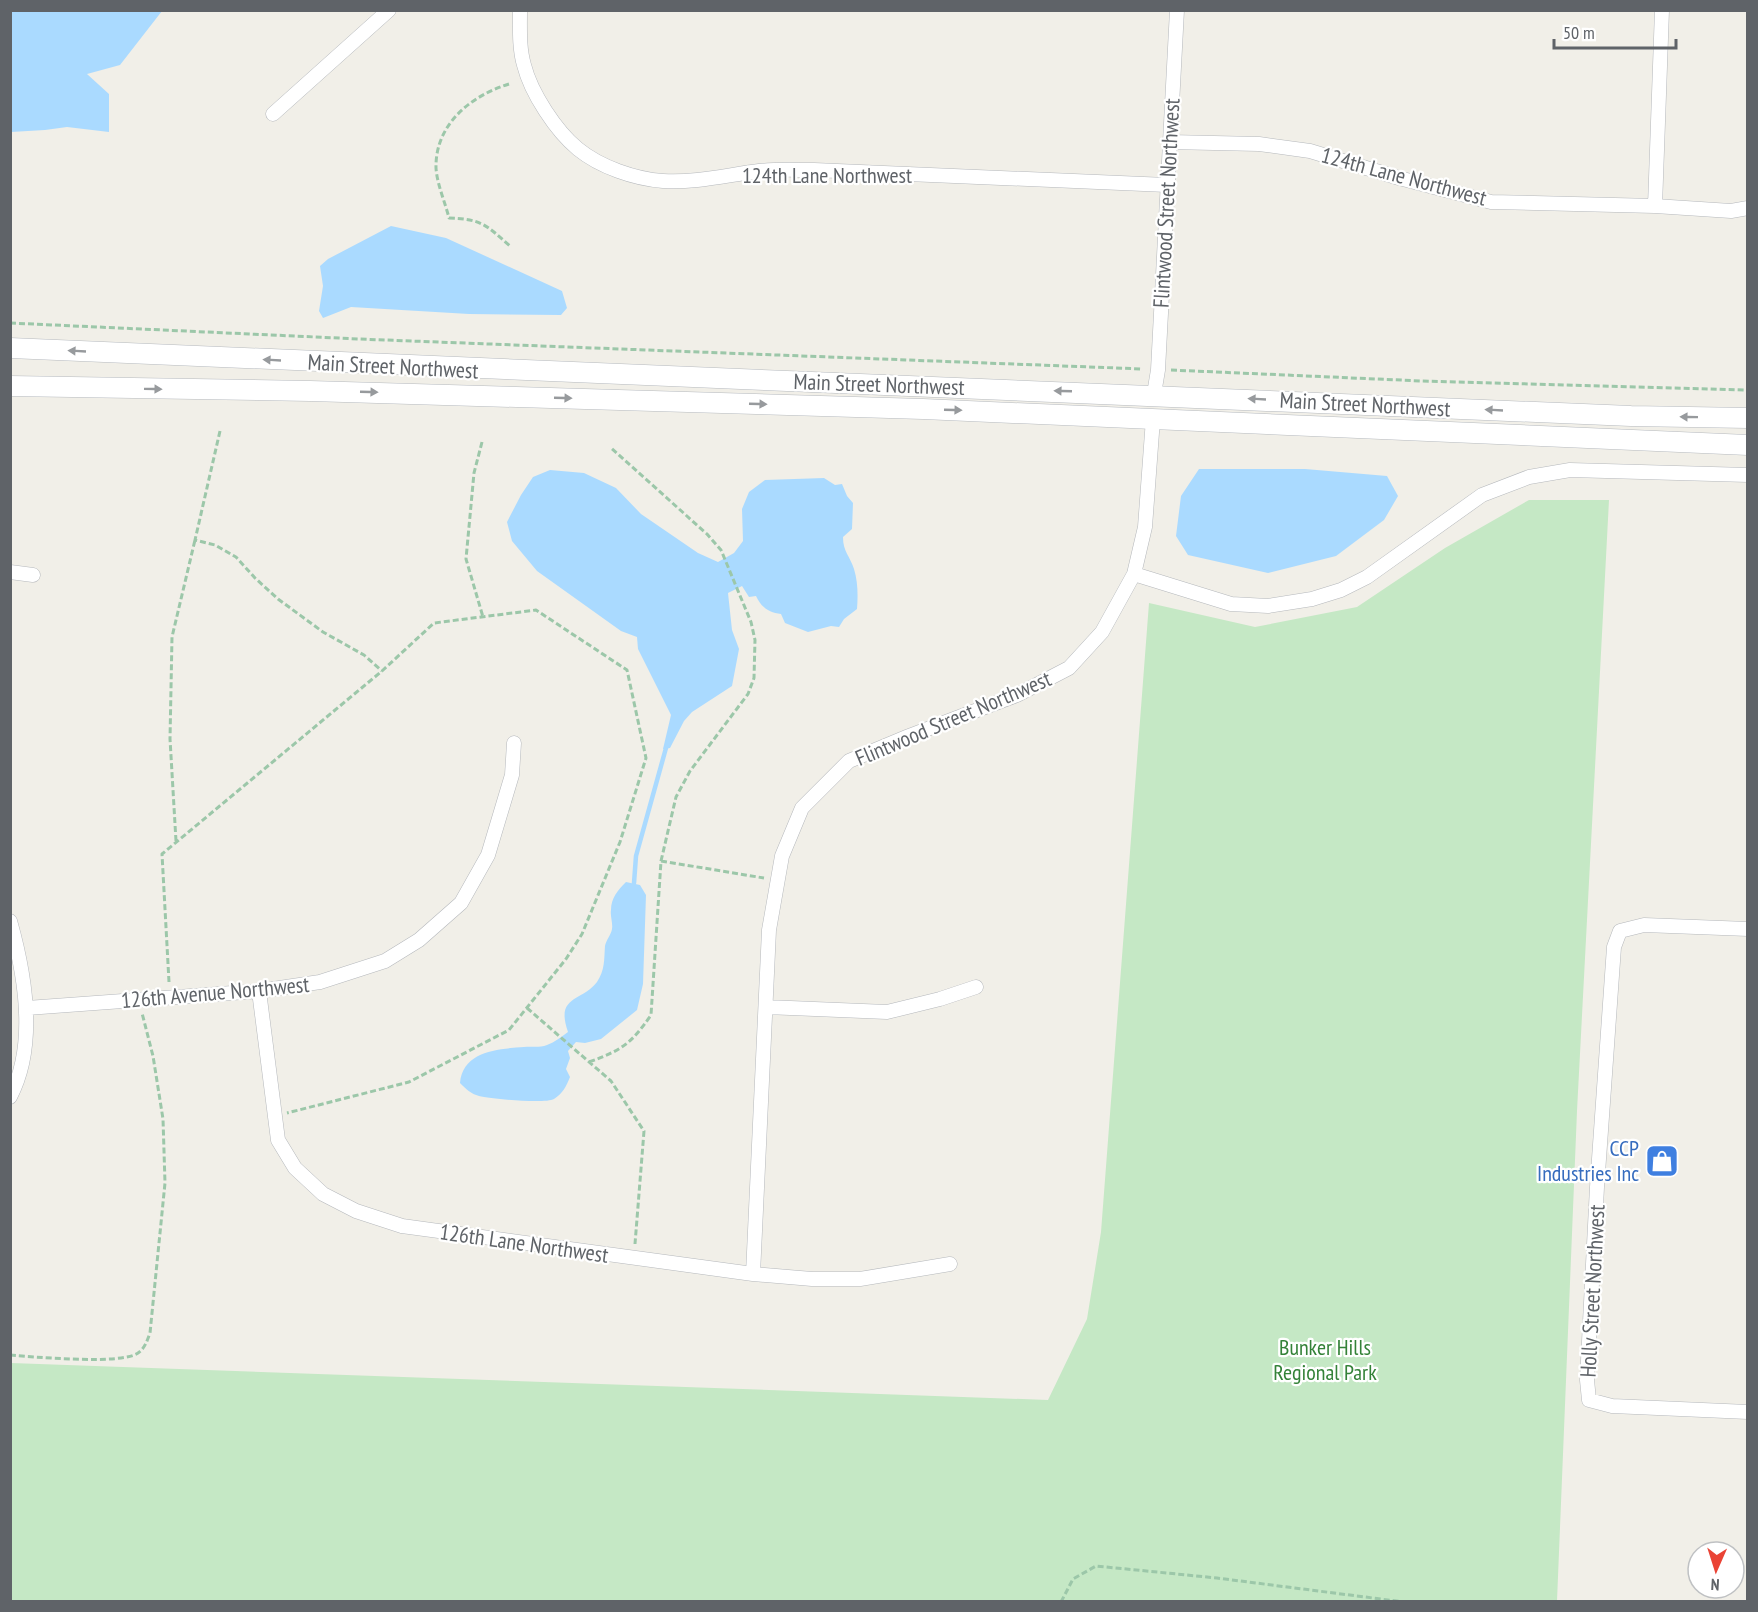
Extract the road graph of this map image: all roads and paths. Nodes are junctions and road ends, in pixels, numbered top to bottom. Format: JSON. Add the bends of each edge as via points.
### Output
{"nodes":[{"id":1,"x":390,"y":10,"type":"edge"},
{"id":2,"x":520,"y":10,"type":"edge"},
{"id":3,"x":1177,"y":10,"type":"edge"},
{"id":4,"x":1662,"y":10,"type":"edge"},
{"id":5,"x":509,"y":84,"type":"dead end"},
{"id":6,"x":273,"y":114,"type":"dead end"},
{"id":7,"x":1169,"y":142,"type":"junction"},
{"id":8,"x":1167,"y":185,"type":"junction"},
{"id":9,"x":1655,"y":206,"type":"junction"},
{"id":10,"x":1748,"y":208,"type":"edge"},
{"id":11,"x":510,"y":246,"type":"dead end"},
{"id":12,"x":10,"y":323,"type":"edge"},
{"id":13,"x":10,"y":348,"type":"edge"},
{"id":14,"x":1158,"y":370,"type":"junction"},
{"id":15,"x":10,"y":386,"type":"edge"},
{"id":16,"x":1748,"y":390,"type":"edge"},
{"id":17,"x":1154,"y":394,"type":"junction"},
{"id":18,"x":1748,"y":418,"type":"edge"},
{"id":19,"x":1153,"y":419,"type":"junction"},
{"id":20,"x":220,"y":431,"type":"dead end"},
{"id":21,"x":482,"y":442,"type":"dead end"},
{"id":22,"x":1748,"y":445,"type":"edge"},
{"id":23,"x":611,"y":448,"type":"dead end"},
{"id":24,"x":1748,"y":475,"type":"edge"},
{"id":25,"x":195,"y":540,"type":"junction"},
{"id":26,"x":10,"y":572,"type":"edge"},
{"id":27,"x":1134,"y":573,"type":"junction"},
{"id":28,"x":33,"y":574,"type":"dead end"},
{"id":29,"x":483,"y":616,"type":"junction"},
{"id":30,"x":382,"y":671,"type":"junction"},
{"id":31,"x":514,"y":743,"type":"dead end"},
{"id":32,"x":177,"y":842,"type":"junction"},
{"id":33,"x":661,"y":861,"type":"junction"},
{"id":34,"x":778,"y":880,"type":"junction"},
{"id":35,"x":10,"y":921,"type":"edge"},
{"id":36,"x":1748,"y":929,"type":"edge"},
{"id":37,"x":976,"y":987,"type":"dead end"},
{"id":38,"x":259,"y":991,"type":"junction"},
{"id":39,"x":170,"y":997,"type":"junction"},
{"id":40,"x":139,"y":999,"type":"junction"},
{"id":41,"x":766,"y":1007,"type":"junction"},
{"id":42,"x":27,"y":1008,"type":"junction"},
{"id":43,"x":527,"y":1008,"type":"junction"},
{"id":44,"x":589,"y":1062,"type":"junction"},
{"id":45,"x":10,"y":1097,"type":"edge"},
{"id":46,"x":274,"y":1116,"type":"junction"},
{"id":47,"x":634,"y":1257,"type":"junction"},
{"id":48,"x":950,"y":1264,"type":"dead end"},
{"id":49,"x":753,"y":1274,"type":"junction"},
{"id":50,"x":10,"y":1355,"type":"edge"},
{"id":51,"x":1748,"y":1412,"type":"edge"},
{"id":52,"x":1061,"y":1602,"type":"edge"},
{"id":53,"x":1404,"y":1602,"type":"edge"}],
"edges":[{"from":1,"to":6,"type":"street"},
{"from":2,"to":8,"type":"street","name":"124th Lane Northwest","via":[[524,66],[544,111],[578,149],[627,174],[660,181],[687,181],[762,170],[814,170]]},
{"from":3,"to":7,"type":"street","name":"Flintwood Street Northwest"},
{"from":4,"to":9,"type":"street"},
{"from":5,"to":11,"type":"path","via":[[492,89],[447,126],[438,146],[436,170],[449,218],[486,224]]},
{"from":7,"to":8,"type":"street","name":"Flintwood Street Northwest"},
{"from":7,"to":9,"type":"street","name":"124th Lane Northwest","via":[[1259,144],[1310,151],[1491,202]]},
{"from":8,"to":14,"type":"street","name":"Flintwood Street Northwest"},
{"from":9,"to":10,"type":"street","name":"124th Lane Northwest","via":[[1731,211]]},
{"from":12,"to":14,"type":"path"},
{"from":17,"to":13,"type":"main road","name":"Main Street Northwest","one_way":true,"via":[[507,371]]},
{"from":14,"to":16,"type":"path"},
{"from":14,"to":17,"type":"street","name":"Flintwood Street Northwest"},
{"from":15,"to":19,"type":"main road","name":"Main Street Northwest","one_way":true,"via":[[334,391]]},
{"from":18,"to":17,"type":"main road","name":"Main Street Northwest","one_way":true},
{"from":19,"to":22,"type":"main road","name":"Main Street Northwest"},
{"from":19,"to":27,"type":"street","name":"Flintwood Street Northwest","via":[[1145,527]]},
{"from":20,"to":25,"type":"path"},
{"from":21,"to":29,"type":"path","via":[[474,473],[466,559]]},
{"from":23,"to":33,"type":"path","via":[[721,550],[755,640],[754,678],[748,694],[676,796]]},
{"from":24,"to":27,"type":"street","via":[[1570,470],[1529,477],[1482,495],[1367,577],[1312,599],[1268,606],[1231,604]]},
{"from":25,"to":30,"type":"path","via":[[237,556],[278,599]]},
{"from":25,"to":32,"type":"path","via":[[172,637],[170,739]]},
{"from":26,"to":28,"type":"street"},
{"from":27,"to":34,"type":"street","name":"Flintwood Street Northwest","via":[[1102,632],[1069,668],[1017,696],[849,761],[802,808],[782,856]]},
{"from":29,"to":30,"type":"path","via":[[434,623]]},
{"from":29,"to":43,"type":"path","via":[[536,610],[627,670],[646,758],[620,842],[582,934]]},
{"from":30,"to":32,"type":"path"},
{"from":31,"to":38,"type":"street","name":"126th Avenue Northwest","via":[[512,775],[488,855],[460,903],[419,940],[385,961],[320,982]]},
{"from":32,"to":39,"type":"path","via":[[162,854]]},
{"from":33,"to":34,"type":"path"},
{"from":33,"to":44,"type":"path","via":[[651,1015],[638,1034],[618,1051]]},
{"from":34,"to":41,"type":"street","name":"Flintwood Street Northwest","via":[[769,930]]},
{"from":35,"to":42,"type":"street"},
{"from":36,"to":51,"type":"street","name":"Holly Street Northwest","via":[[1644,926],[1620,931],[1614,947],[1587,1380],[1589,1400],[1612,1406]]},
{"from":37,"to":41,"type":"street","via":[[887,1012]]},
{"from":38,"to":39,"type":"street","name":"126th Avenue Northwest"},
{"from":38,"to":46,"type":"street","name":"126th Lane Northwest"},
{"from":39,"to":40,"type":"street","name":"126th Avenue Northwest"},
{"from":40,"to":42,"type":"street","name":"126th Avenue Northwest"},
{"from":40,"to":50,"type":"path","via":[[163,1119],[165,1183],[146,1345],[136,1355],[117,1359]]},
{"from":41,"to":49,"type":"street","name":"Flintwood Street Northwest"},
{"from":42,"to":45,"type":"street","via":[[24,1050]]},
{"from":43,"to":44,"type":"path"},
{"from":43,"to":46,"type":"path","via":[[509,1030],[409,1082]]},
{"from":44,"to":47,"type":"path","via":[[611,1081],[644,1131]]},
{"from":46,"to":47,"type":"street","name":"126th Lane Northwest","via":[[278,1140],[295,1168],[323,1194],[356,1211],[402,1226]]},
{"from":47,"to":49,"type":"street","name":"126th Lane Northwest"},
{"from":48,"to":49,"type":"street","name":"126th Lane Northwest","via":[[860,1279]]},
{"from":52,"to":53,"type":"path","via":[[1073,1579],[1096,1566]]}]}
